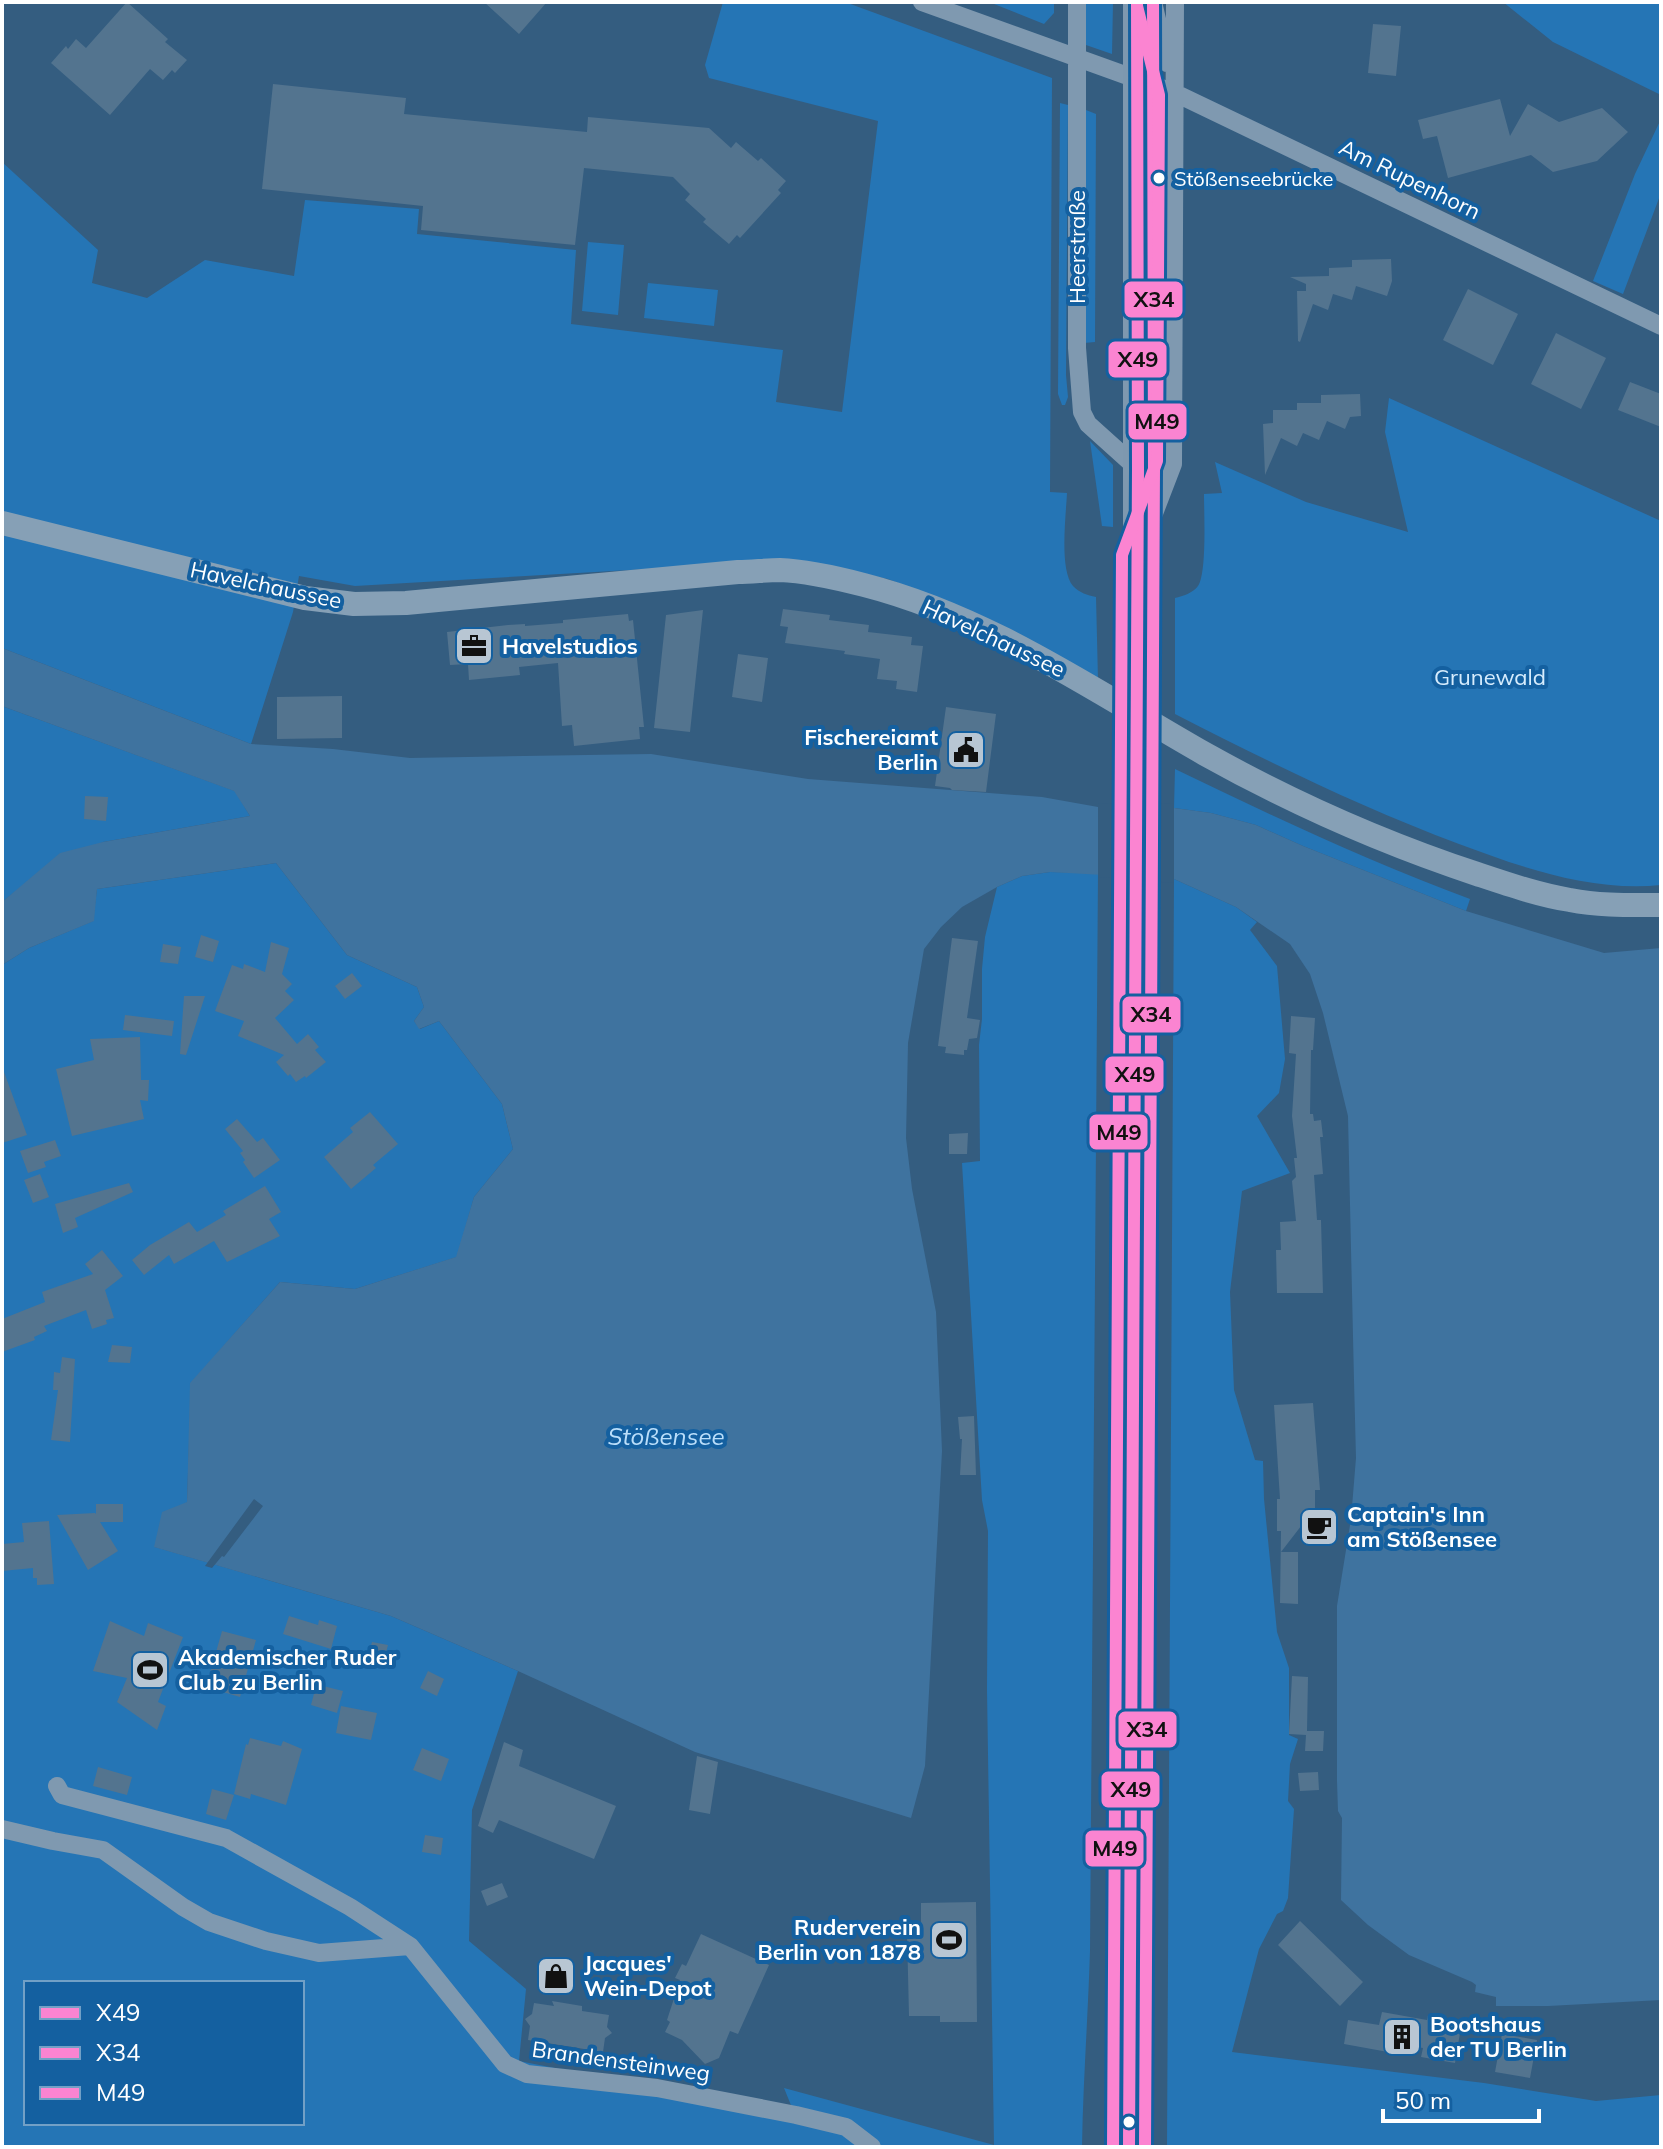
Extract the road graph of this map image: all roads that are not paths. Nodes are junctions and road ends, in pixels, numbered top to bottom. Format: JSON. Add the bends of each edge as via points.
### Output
{"nodes":[{"id":1,"x":922,"y":2,"type":"edge"},
{"id":2,"x":1077,"y":2,"type":"edge"},
{"id":3,"x":1137,"y":2,"type":"edge"},
{"id":4,"x":1153,"y":2,"type":"edge"},
{"id":5,"x":1175,"y":2,"type":"edge"},
{"id":6,"x":1077,"y":59,"type":"junction"},
{"id":7,"x":1136,"y":79,"type":"junction"},
{"id":8,"x":1175,"y":93,"type":"junction"},
{"id":9,"x":1661,"y":326,"type":"edge"},
{"id":10,"x":1138,"y":469,"type":"junction"},
{"id":11,"x":2,"y":523,"type":"edge"},
{"id":12,"x":1138,"y":555,"type":"junction"},
{"id":13,"x":1661,"y":905,"type":"edge"},
{"id":14,"x":57,"y":1786,"type":"dead end"},
{"id":15,"x":2,"y":1829,"type":"edge"},
{"id":16,"x":410,"y":1946,"type":"junction"},
{"id":17,"x":872,"y":2147,"type":"edge"},
{"id":18,"x":1129,"y":2147,"type":"edge"}],
"edges":[{"from":1,"to":6,"type":"street","name":"Am Rupenhorn"},
{"from":2,"to":6,"type":"street","name":"Heerstraße"},
{"from":3,"to":7,"type":"main road"},
{"from":4,"to":8,"type":"street"},
{"from":5,"to":8,"type":"street"},
{"from":6,"to":7,"type":"street","name":"Am Rupenhorn"},
{"from":6,"to":10,"type":"street","name":"Heerstraße","via":[[1077,348],[1082,412],[1088,424]]},
{"from":7,"to":8,"type":"street","name":"Am Rupenhorn"},
{"from":7,"to":10,"type":"main road"},
{"from":8,"to":9,"type":"street","name":"Am Rupenhorn"},
{"from":8,"to":12,"type":"street","via":[[1173,464]]},
{"from":10,"to":12,"type":"main road"},
{"from":11,"to":13,"type":"street","name":"Havelchaussee","via":[[305,598],[354,604],[738,572],[781,570],[832,577],[881,589],[981,627],[1207,754],[1382,839],[1570,901]]},
{"from":12,"to":18,"type":"main road","bridge":true},
{"from":14,"to":16,"type":"street","name":"Brandensteinweg","via":[[62,1795],[226,1838]]},
{"from":15,"to":16,"type":"street","via":[[103,1850],[209,1922],[266,1941],[319,1953]]},
{"from":16,"to":17,"type":"street","name":"Brandensteinweg","via":[[505,2064],[527,2074],[657,2088],[796,2115],[846,2127]]}]}
